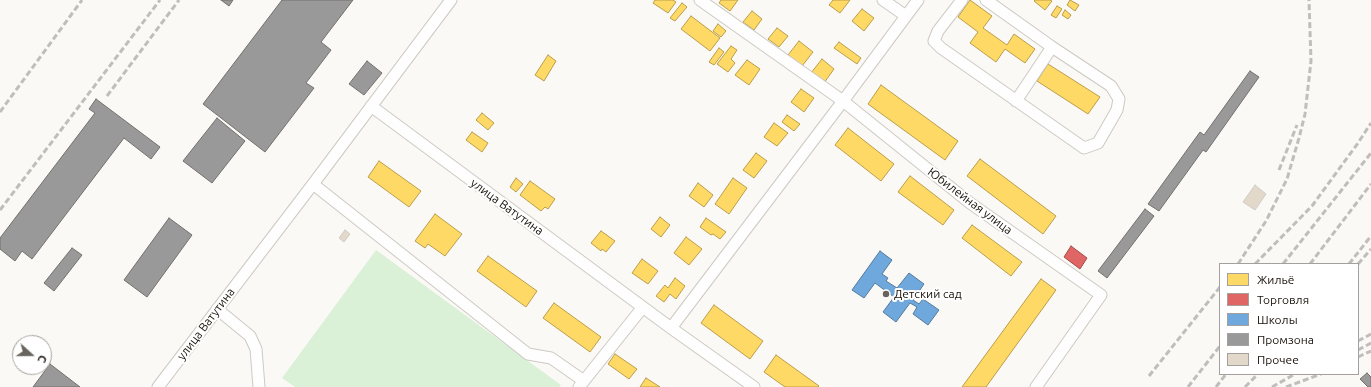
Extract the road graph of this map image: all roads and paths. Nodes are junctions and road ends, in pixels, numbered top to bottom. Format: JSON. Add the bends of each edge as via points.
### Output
{"nodes":[{"id":1,"x":451,"y":0,"type":"edge"},
{"id":2,"x":700,"y":0,"type":"edge"},
{"id":3,"x":883,"y":0,"type":"edge"},
{"id":4,"x":918,"y":0,"type":"edge"},
{"id":5,"x":962,"y":0,"type":"edge"},
{"id":6,"x":986,"y":0,"type":"edge"},
{"id":7,"x":906,"y":16,"type":"junction"},
{"id":8,"x":1052,"y":47,"type":"junction"},
{"id":9,"x":843,"y":101,"type":"junction"},
{"id":10,"x":1016,"y":101,"type":"junction"},
{"id":11,"x":371,"y":106,"type":"junction"},
{"id":12,"x":313,"y":184,"type":"junction"},
{"id":13,"x":643,"y":307,"type":"junction"},
{"id":14,"x":217,"y":309,"type":"junction"},
{"id":15,"x":671,"y":328,"type":"junction"},
{"id":16,"x":581,"y":384,"type":"edge"},
{"id":17,"x":158,"y":387,"type":"edge"},
{"id":18,"x":259,"y":387,"type":"edge"},
{"id":19,"x":754,"y":387,"type":"edge"},
{"id":20,"x":1036,"y":387,"type":"edge"}],
"edges":[{"from":1,"to":11,"type":"street","name":"улица Ватутина"},
{"from":2,"to":9,"type":"street","name":"Юбилейная улица"},
{"from":3,"to":7,"type":"street"},
{"from":4,"to":7,"type":"street"},
{"from":5,"to":10,"type":"street","via":[[938,31],[934,41]]},
{"from":6,"to":8,"type":"street"},
{"from":7,"to":9,"type":"street"},
{"from":8,"to":10,"type":"street"},
{"from":8,"to":10,"type":"street","via":[[1111,86],[1118,99],[1117,110],[1098,142],[1084,148]]},
{"from":9,"to":15,"type":"street"},
{"from":9,"to":20,"type":"street","name":"Юбилейная улица","via":[[970,203],[1100,295]]},
{"from":11,"to":12,"type":"street","name":"улица Ватутина"},
{"from":11,"to":13,"type":"street","name":"улица Ватутина"},
{"from":12,"to":14,"type":"street","name":"улица Ватутина"},
{"from":12,"to":16,"type":"street","via":[[528,354],[551,358]]},
{"from":13,"to":15,"type":"street","name":"улица Ватутина"},
{"from":13,"to":16,"type":"street"},
{"from":14,"to":17,"type":"street","name":"улица Ватутина"},
{"from":14,"to":18,"type":"street","via":[[250,336],[256,349]]},
{"from":15,"to":19,"type":"street","name":"улица Ватутина"}]}
